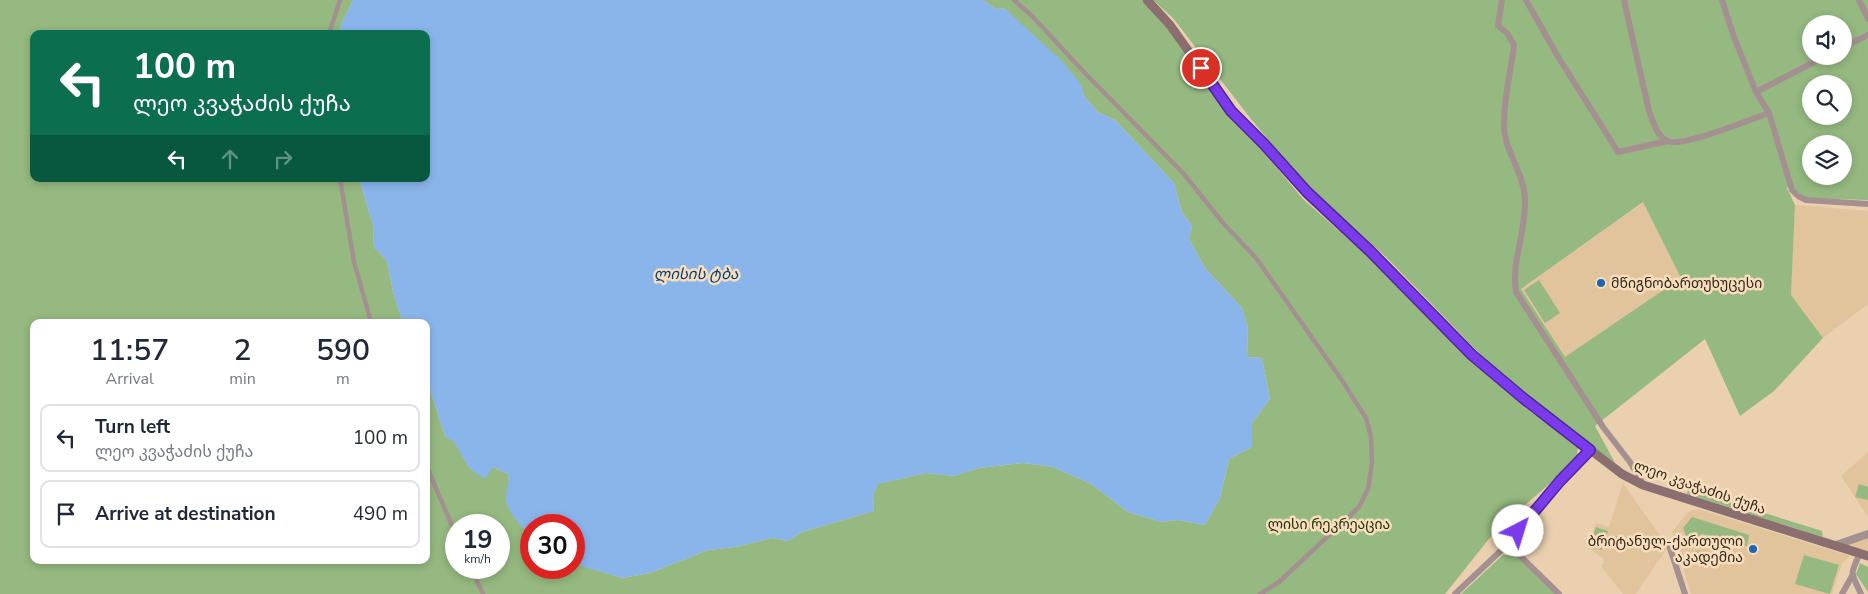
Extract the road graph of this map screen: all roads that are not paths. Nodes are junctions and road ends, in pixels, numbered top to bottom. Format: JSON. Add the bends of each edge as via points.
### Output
{"nodes":[{"id":1,"x":340,"y":0,"type":"edge"},
{"id":2,"x":1014,"y":0,"type":"edge"},
{"id":3,"x":1147,"y":0,"type":"edge"},
{"id":4,"x":1502,"y":0,"type":"edge"},
{"id":5,"x":1526,"y":0,"type":"edge"},
{"id":6,"x":1624,"y":0,"type":"edge"},
{"id":7,"x":1722,"y":0,"type":"edge"},
{"id":8,"x":1859,"y":0,"type":"edge"},
{"id":9,"x":1868,"y":20,"type":"edge"},
{"id":10,"x":330,"y":30,"type":"edge"},
{"id":11,"x":1868,"y":35,"type":"edge"},
{"id":12,"x":1852,"y":43,"type":"edge"},
{"id":13,"x":1808,"y":65,"type":"edge"},
{"id":14,"x":1756,"y":92,"type":"junction"},
{"id":15,"x":1769,"y":113,"type":"junction"},
{"id":16,"x":1668,"y":141,"type":"junction"},
{"id":17,"x":341,"y":182,"type":"edge"},
{"id":18,"x":1868,"y":204,"type":"edge"},
{"id":19,"x":370,"y":319,"type":"edge"},
{"id":20,"x":1590,"y":450,"type":"junction"},
{"id":21,"x":430,"y":474,"type":"edge"},
{"id":22,"x":1643,"y":485,"type":"junction"},
{"id":23,"x":447,"y":514,"type":"edge"},
{"id":24,"x":1868,"y":534,"type":"edge"},
{"id":25,"x":1508,"y":544,"type":"junction"},
{"id":26,"x":1669,"y":545,"type":"dead end"},
{"id":27,"x":1836,"y":545,"type":"junction"},
{"id":28,"x":1864,"y":554,"type":"edge"},
{"id":29,"x":1852,"y":576,"type":"junction"},
{"id":30,"x":476,"y":579,"type":"edge"},
{"id":31,"x":483,"y":594,"type":"edge"},
{"id":32,"x":1260,"y":594,"type":"edge"},
{"id":33,"x":1455,"y":594,"type":"edge"},
{"id":34,"x":1559,"y":594,"type":"edge"},
{"id":35,"x":1685,"y":594,"type":"edge"},
{"id":36,"x":1842,"y":594,"type":"edge"},
{"id":37,"x":1861,"y":594,"type":"edge"}],
"edges":[{"from":1,"to":10,"type":"street"},
{"from":2,"to":32,"type":"street","via":[[1183,173],[1256,258],[1366,418],[1372,462],[1368,489],[1359,506],[1279,582]]},
{"from":3,"to":20,"type":"main road","name":"ლეო კვაჭაძის ქუჩა","via":[[1170,25],[1231,111],[1307,192],[1472,355]]},
{"from":4,"to":22,"type":"street","via":[[1498,26],[1514,45],[1504,120],[1512,158],[1522,178],[1525,202],[1514,284],[1516,292]]},
{"from":5,"to":16,"type":"street","via":[[1618,152]]},
{"from":6,"to":16,"type":"street","via":[[1649,111],[1660,135]]},
{"from":7,"to":14,"type":"street"},
{"from":8,"to":9,"type":"street"},
{"from":11,"to":12,"type":"street"},
{"from":13,"to":14,"type":"street"},
{"from":14,"to":15,"type":"street"},
{"from":15,"to":16,"type":"street","via":[[1705,136],[1678,143]]},
{"from":15,"to":18,"type":"street","via":[[1792,190],[1798,196],[1806,200]]},
{"from":17,"to":19,"type":"street","via":[[354,262]]},
{"from":20,"to":22,"type":"main road","name":"ლეო კვაჭაძის ქუჩა"},
{"from":20,"to":25,"type":"street"},
{"from":21,"to":23,"type":"street"},
{"from":22,"to":27,"type":"main road","name":"ლეო კვაჭაძის ქუჩა"},
{"from":24,"to":27,"type":"street"},
{"from":25,"to":33,"type":"street"},
{"from":25,"to":34,"type":"street"},
{"from":26,"to":35,"type":"street"},
{"from":27,"to":28,"type":"main road","name":"ლეო კვაჭაძის ქუჩა"},
{"from":28,"to":29,"type":"street","via":[[1853,567]]},
{"from":29,"to":36,"type":"street"},
{"from":29,"to":37,"type":"street"},
{"from":30,"to":31,"type":"street"}]}
